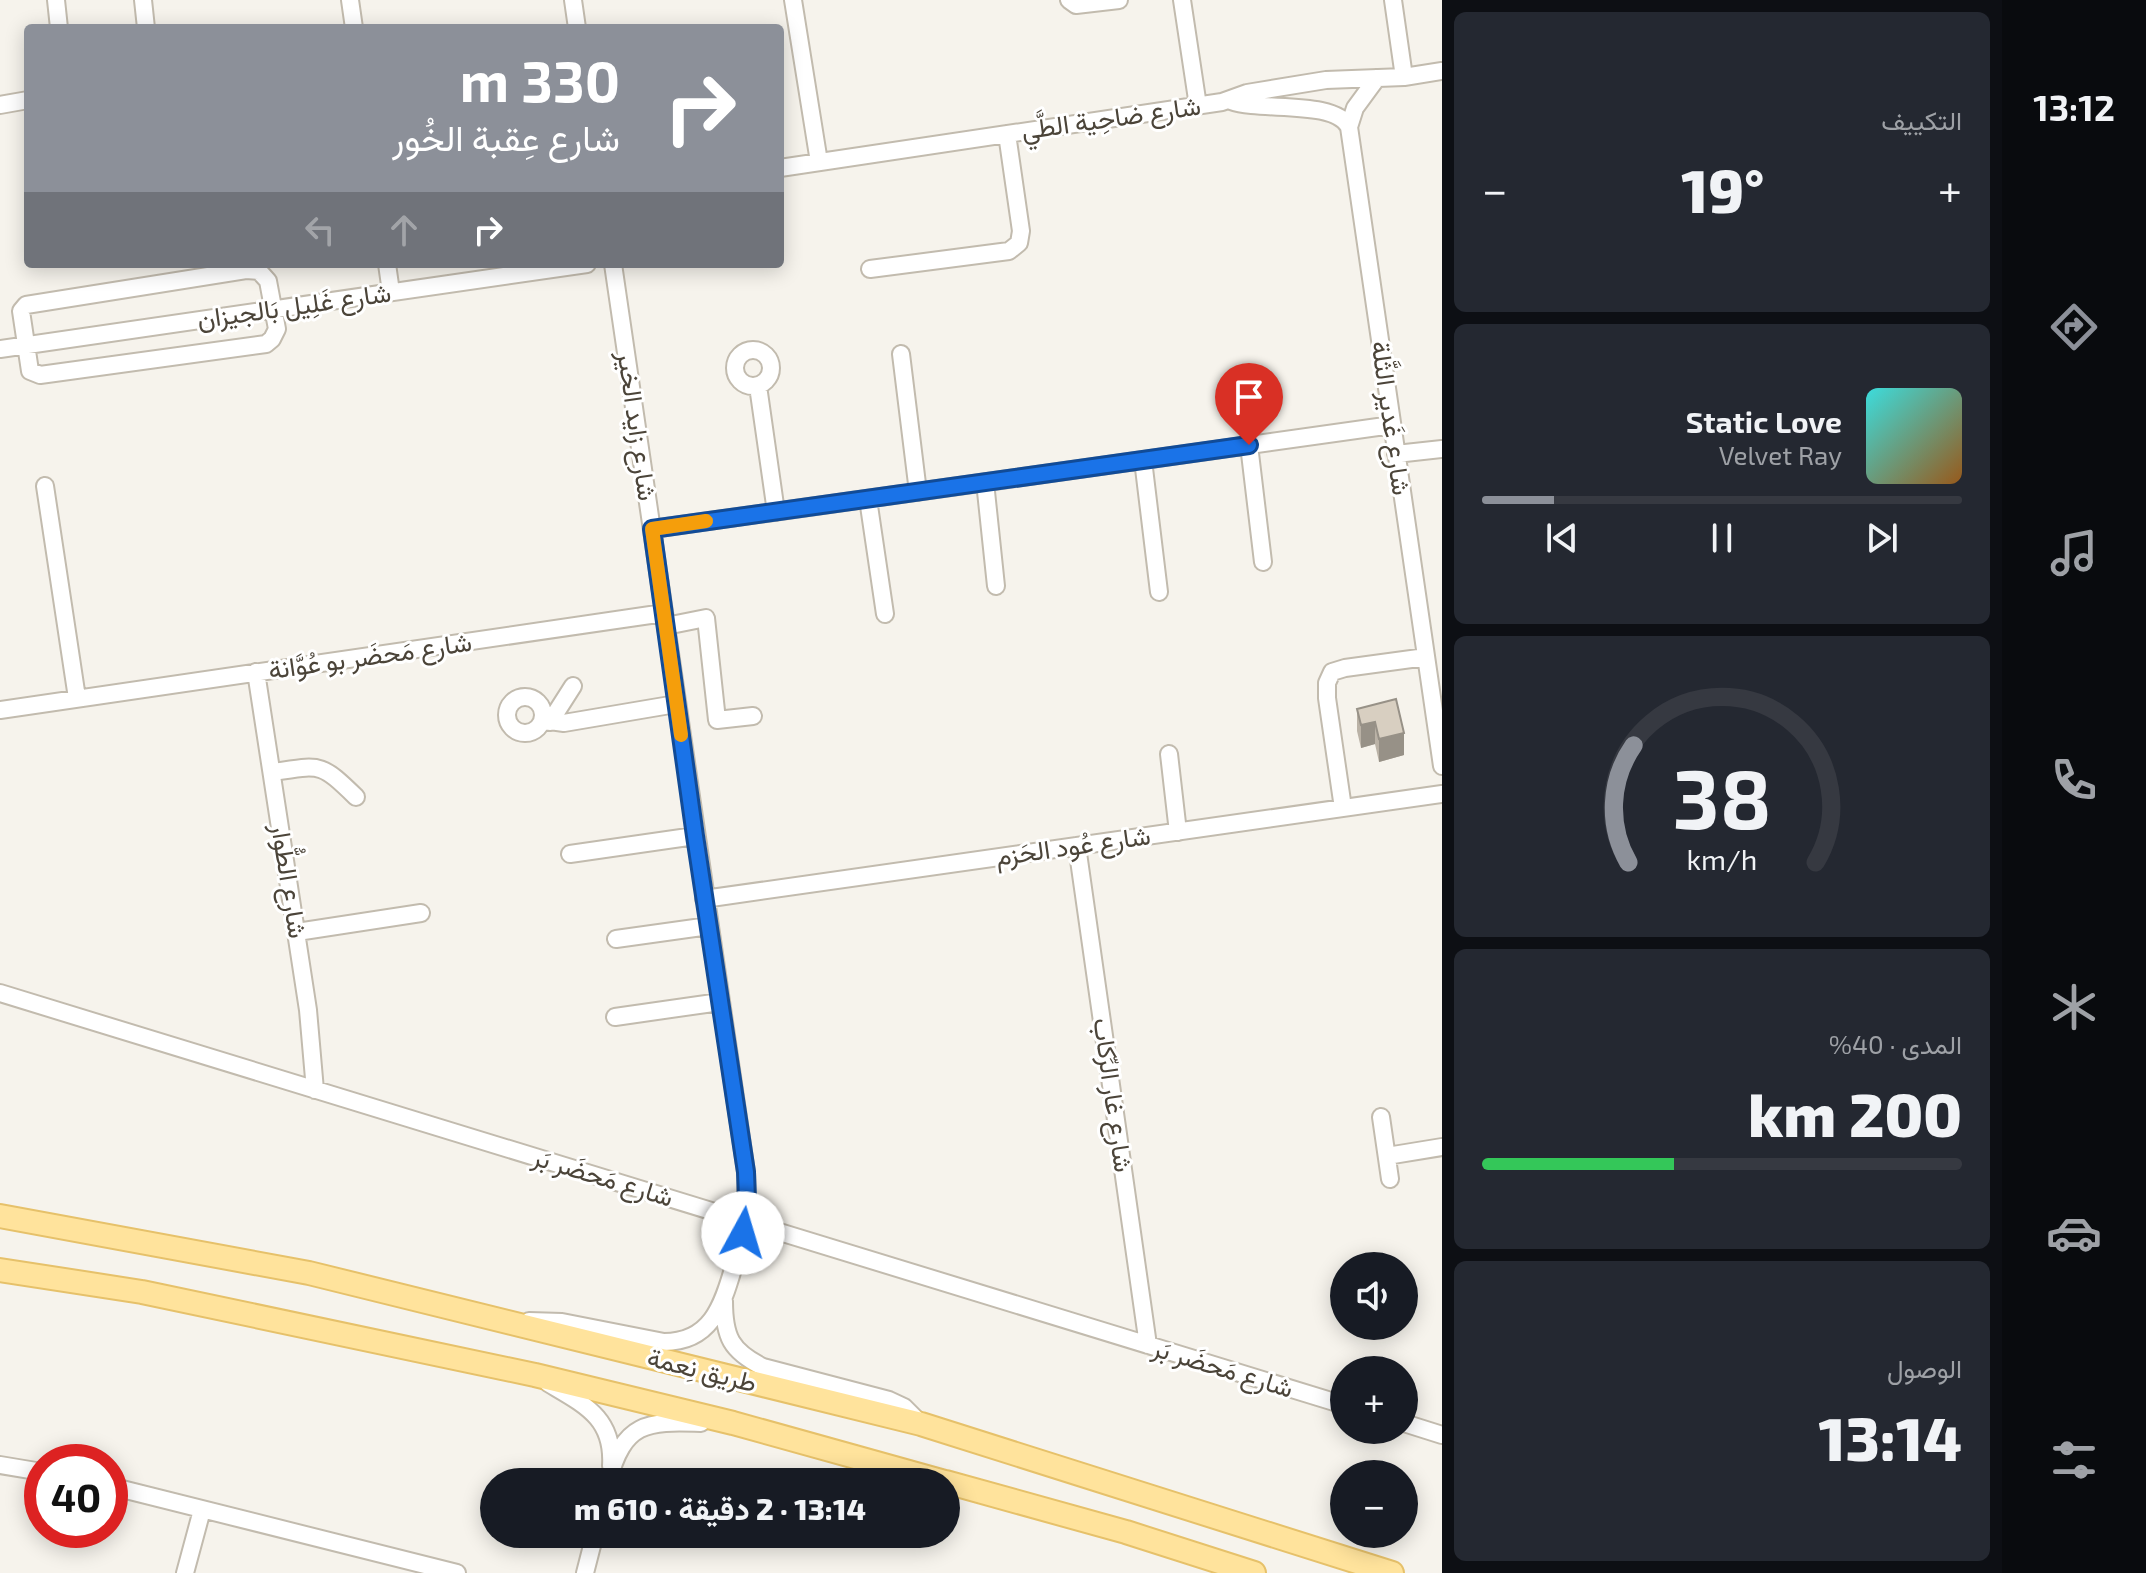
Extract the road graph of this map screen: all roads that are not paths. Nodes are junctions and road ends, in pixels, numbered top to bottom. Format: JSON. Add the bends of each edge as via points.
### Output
{"nodes":[{"id":1,"x":56,"y":0,"type":"edge"},
{"id":2,"x":143,"y":0,"type":"edge"},
{"id":3,"x":350,"y":0,"type":"edge"},
{"id":4,"x":573,"y":0,"type":"edge"},
{"id":5,"x":793,"y":0,"type":"edge"},
{"id":6,"x":1069,"y":0,"type":"edge"},
{"id":7,"x":1119,"y":0,"type":"edge"},
{"id":8,"x":1182,"y":0,"type":"edge"},
{"id":9,"x":1393,"y":0,"type":"edge"},
{"id":10,"x":59,"y":24,"type":"edge"},
{"id":11,"x":146,"y":24,"type":"edge"},
{"id":12,"x":353,"y":24,"type":"edge"},
{"id":13,"x":576,"y":24,"type":"edge"},
{"id":14,"x":1442,"y":71,"type":"edge"},
{"id":15,"x":1404,"y":77,"type":"junction"},
{"id":16,"x":1377,"y":78,"type":"junction"},
{"id":17,"x":24,"y":101,"type":"edge"},
{"id":18,"x":1231,"y":101,"type":"junction"},
{"id":19,"x":0,"y":105,"type":"edge"},
{"id":20,"x":1198,"y":106,"type":"junction"},
{"id":21,"x":1349,"y":127,"type":"junction"},
{"id":22,"x":1007,"y":134,"type":"junction"},
{"id":23,"x":819,"y":162,"type":"junction"},
{"id":24,"x":784,"y":167,"type":"edge"},
{"id":25,"x":388,"y":268,"type":"edge"},
{"id":26,"x":528,"y":268,"type":"edge"},
{"id":27,"x":614,"y":268,"type":"edge"},
{"id":28,"x":870,"y":269,"type":"dead end"},
{"id":29,"x":499,"y":270,"type":"edge"},
{"id":30,"x":391,"y":292,"type":"junction"},
{"id":31,"x":274,"y":309,"type":"junction"},
{"id":32,"x":26,"y":345,"type":"junction"},
{"id":33,"x":0,"y":349,"type":"edge"},
{"id":34,"x":901,"y":354,"type":"dead end"},
{"id":35,"x":758,"y":386,"type":"dead end"},
{"id":36,"x":1392,"y":425,"type":"junction"},
{"id":37,"x":1249,"y":445,"type":"junction"},
{"id":38,"x":1442,"y":449,"type":"edge"},
{"id":39,"x":1396,"y":454,"type":"junction"},
{"id":40,"x":1143,"y":460,"type":"junction"},
{"id":41,"x":985,"y":482,"type":"junction"},
{"id":42,"x":45,"y":486,"type":"dead end"},
{"id":43,"x":918,"y":492,"type":"junction"},
{"id":44,"x":868,"y":499,"type":"junction"},
{"id":45,"x":776,"y":512,"type":"junction"},
{"id":46,"x":652,"y":529,"type":"junction"},
{"id":47,"x":1263,"y":562,"type":"dead end"},
{"id":48,"x":996,"y":586,"type":"dead end"},
{"id":49,"x":1159,"y":592,"type":"dead end"},
{"id":50,"x":885,"y":614,"type":"dead end"},
{"id":51,"x":665,"y":619,"type":"junction"},
{"id":52,"x":1426,"y":657,"type":"junction"},
{"id":53,"x":256,"y":672,"type":"junction"},
{"id":54,"x":573,"y":686,"type":"dead end"},
{"id":55,"x":77,"y":698,"type":"junction"},
{"id":56,"x":676,"y":704,"type":"junction"},
{"id":57,"x":0,"y":710,"type":"edge"},
{"id":58,"x":753,"y":716,"type":"dead end"},
{"id":59,"x":1169,"y":754,"type":"dead end"},
{"id":60,"x":1442,"y":766,"type":"edge"},
{"id":61,"x":273,"y":772,"type":"junction"},
{"id":62,"x":1442,"y":794,"type":"edge"},
{"id":63,"x":356,"y":797,"type":"dead end"},
{"id":64,"x":1343,"y":808,"type":"junction"},
{"id":65,"x":1178,"y":832,"type":"junction"},
{"id":66,"x":695,"y":836,"type":"junction"},
{"id":67,"x":1077,"y":846,"type":"junction"},
{"id":68,"x":570,"y":854,"type":"dead end"},
{"id":69,"x":704,"y":899,"type":"junction"},
{"id":70,"x":421,"y":913,"type":"dead end"},
{"id":71,"x":709,"y":926,"type":"junction"},
{"id":72,"x":297,"y":932,"type":"junction"},
{"id":73,"x":616,"y":939,"type":"dead end"},
{"id":74,"x":0,"y":993,"type":"edge"},
{"id":75,"x":720,"y":1002,"type":"junction"},
{"id":76,"x":615,"y":1017,"type":"dead end"},
{"id":77,"x":315,"y":1090,"type":"junction"},
{"id":78,"x":1381,"y":1117,"type":"dead end"},
{"id":79,"x":1442,"y":1147,"type":"edge"},
{"id":80,"x":1387,"y":1156,"type":"junction"},
{"id":81,"x":1390,"y":1179,"type":"dead end"},
{"id":82,"x":0,"y":1216,"type":"edge"},
{"id":83,"x":746,"y":1220,"type":"junction"},
{"id":84,"x":0,"y":1270,"type":"edge"},
{"id":85,"x":724,"y":1300,"type":"junction"},
{"id":86,"x":512,"y":1322,"type":"junction"},
{"id":87,"x":1148,"y":1345,"type":"junction"},
{"id":88,"x":535,"y":1375,"type":"junction"},
{"id":89,"x":1330,"y":1401,"type":"edge"},
{"id":90,"x":733,"y":1423,"type":"junction"},
{"id":91,"x":921,"y":1424,"type":"junction"},
{"id":92,"x":1418,"y":1427,"type":"edge"},
{"id":93,"x":1442,"y":1435,"type":"edge"},
{"id":94,"x":0,"y":1465,"type":"edge"},
{"id":95,"x":610,"y":1468,"type":"edge"},
{"id":96,"x":614,"y":1468,"type":"edge"},
{"id":97,"x":895,"y":1468,"type":"edge"},
{"id":98,"x":24,"y":1469,"type":"edge"},
{"id":99,"x":960,"y":1486,"type":"edge"},
{"id":100,"x":128,"y":1491,"type":"edge"},
{"id":101,"x":202,"y":1510,"type":"junction"},
{"id":102,"x":591,"y":1548,"type":"edge"},
{"id":103,"x":185,"y":1573,"type":"edge"},
{"id":104,"x":457,"y":1573,"type":"edge"},
{"id":105,"x":585,"y":1573,"type":"edge"},
{"id":106,"x":1254,"y":1573,"type":"edge"},
{"id":107,"x":1392,"y":1573,"type":"edge"}],
"edges":[{"from":1,"to":10,"type":"street"},
{"from":2,"to":11,"type":"street"},
{"from":3,"to":12,"type":"street"},
{"from":4,"to":13,"type":"street"},
{"from":5,"to":23,"type":"street"},
{"from":6,"to":7,"type":"street","via":[[1076,5]]},
{"from":8,"to":20,"type":"street"},
{"from":9,"to":15,"type":"street"},
{"from":14,"to":15,"type":"street","name":"شارع ضاحِية الطَّي"},
{"from":15,"to":16,"type":"street","name":"شارع ضاحِية الطَّي"},
{"from":16,"to":18,"type":"street","name":"شارع ضاحِية الطَّي","via":[[1326,80],[1247,93]]},
{"from":16,"to":21,"type":"street","via":[[1355,108]]},
{"from":17,"to":19,"type":"street"},
{"from":18,"to":20,"type":"street","name":"شارع ضاحِية الطَّي"},
{"from":18,"to":21,"type":"street","via":[[1332,113]]},
{"from":20,"to":22,"type":"street","name":"شارع ضاحِية الطَّي"},
{"from":21,"to":36,"type":"street","name":"شارع غَدير الثَّلة"},
{"from":22,"to":23,"type":"street","name":"شارع ضاحِية الطَّي"},
{"from":22,"to":28,"type":"street","via":[[1019,243],[1009,251]]},
{"from":23,"to":24,"type":"street","name":"شارع ضاحِية الطَّي"},
{"from":25,"to":30,"type":"street"},
{"from":26,"to":29,"type":"street","name":"شارع غَلِيل بَالجيزان"},
{"from":27,"to":46,"type":"street","name":"شارع زايد الخير"},
{"from":29,"to":30,"type":"street","name":"شارع غَلِيل بَالجيزان"},
{"from":30,"to":31,"type":"street","name":"شارع غَلِيل بَالجيزان"},
{"from":31,"to":32,"type":"street","name":"شارع غَلِيل بَالجيزان"},
{"from":31,"to":32,"type":"street","via":[[275,334],[258,346],[36,375],[30,371]]},
{"from":31,"to":32,"type":"street","via":[[264,275],[246,270],[26,305],[21,311]]},
{"from":32,"to":33,"type":"street","name":"شارع غَلِيل بَالجيزان"},
{"from":34,"to":43,"type":"street"},
{"from":35,"to":45,"type":"street"},
{"from":36,"to":37,"type":"street"},
{"from":36,"to":39,"type":"street","name":"شارع غَدير الثَّلة"},
{"from":37,"to":40,"type":"street"},
{"from":37,"to":47,"type":"street"},
{"from":38,"to":39,"type":"street"},
{"from":39,"to":52,"type":"street","name":"شارع غَدير الثَّلة"},
{"from":40,"to":41,"type":"street"},
{"from":40,"to":49,"type":"street"},
{"from":41,"to":43,"type":"street"},
{"from":41,"to":48,"type":"street"},
{"from":42,"to":55,"type":"street"},
{"from":43,"to":44,"type":"street"},
{"from":44,"to":45,"type":"street"},
{"from":44,"to":50,"type":"street"},
{"from":45,"to":46,"type":"street"},
{"from":46,"to":51,"type":"street","name":"شارع زايد الخير"},
{"from":51,"to":53,"type":"street","name":"شارع مَحضَر بو عُوَّانة"},
{"from":51,"to":56,"type":"street","name":"شارع زايد الخير"},
{"from":51,"to":58,"type":"street","name":"شارع مَحضَر بو عُوَّانة","via":[[706,618],[717,720]]},
{"from":52,"to":60,"type":"street","name":"شارع غَدير الثَّلة"},
{"from":52,"to":64,"type":"street","via":[[1332,672],[1327,698]]},
{"from":53,"to":55,"type":"street","name":"شارع مَحضَر بو عُوَّانة"},
{"from":53,"to":61,"type":"street","name":"شارع الطُّوار"},
{"from":54,"to":56,"type":"street","via":[[546,721],[564,723]]},
{"from":55,"to":57,"type":"street","name":"شارع مَحضَر بو عُوَّانة"},
{"from":56,"to":66,"type":"street","name":"شارع زايد الخير"},
{"from":59,"to":65,"type":"street"},
{"from":61,"to":63,"type":"street","via":[[318,766]]},
{"from":61,"to":72,"type":"street","name":"شارع الطُّوار"},
{"from":62,"to":64,"type":"street","name":"شارع عُود الحَزم"},
{"from":64,"to":65,"type":"street","name":"شارع عُود الحَزم"},
{"from":65,"to":67,"type":"street","name":"شارع عُود الحَزم"},
{"from":66,"to":68,"type":"street"},
{"from":66,"to":69,"type":"street","name":"شارع زايد الخير"},
{"from":67,"to":69,"type":"street","name":"شارع عُود الحَزم"},
{"from":67,"to":87,"type":"street","name":"شارع غار الرِّكاب"},
{"from":69,"to":71,"type":"street","name":"شارع زايد الخير"},
{"from":70,"to":72,"type":"street"},
{"from":71,"to":73,"type":"street"},
{"from":71,"to":75,"type":"street","name":"شارع زايد الخير"},
{"from":72,"to":77,"type":"street","name":"شارع الطُّوار"},
{"from":74,"to":77,"type":"street","name":"شارع مَحضَر بَر"},
{"from":75,"to":76,"type":"street"},
{"from":75,"to":83,"type":"street","name":"شارع زايد الخير","via":[[746,1172]]},
{"from":77,"to":83,"type":"street","name":"شارع مَحضَر بَر"},
{"from":78,"to":80,"type":"street"},
{"from":79,"to":80,"type":"street"},
{"from":80,"to":81,"type":"street"},
{"from":82,"to":86,"type":"main road","name":"طريق نِعمة","via":[[309,1273]]},
{"from":83,"to":85,"type":"street","name":"شارع زايد الخير"},
{"from":83,"to":87,"type":"street","name":"شارع مَحضَر بَر"},
{"from":84,"to":88,"type":"main road","name":"طريق نِعمة","via":[[142,1292]]},
{"from":85,"to":86,"type":"street","via":[[705,1328],[679,1342],[562,1322]]},
{"from":85,"to":91,"type":"street","via":[[728,1337],[748,1359],[889,1400]]},
{"from":86,"to":91,"type":"main road","name":"طريق نِعمة"},
{"from":87,"to":89,"type":"street","name":"شارع مَحضَر بَر"},
{"from":88,"to":90,"type":"main road","name":"طريق نِعمة"},
{"from":88,"to":95,"type":"street","via":[[599,1418],[612,1451]]},
{"from":90,"to":96,"type":"street","via":[[648,1425],[624,1444]]},
{"from":90,"to":97,"type":"main road","name":"طريق نِعمة"},
{"from":91,"to":107,"type":"main road","name":"طريق نِعمة"},
{"from":92,"to":93,"type":"street"},
{"from":94,"to":98,"type":"street"},
{"from":99,"to":106,"type":"main road","name":"طريق نِعمة"},
{"from":100,"to":101,"type":"street"},
{"from":101,"to":103,"type":"street"},
{"from":101,"to":104,"type":"street"},
{"from":102,"to":105,"type":"street"}]}
